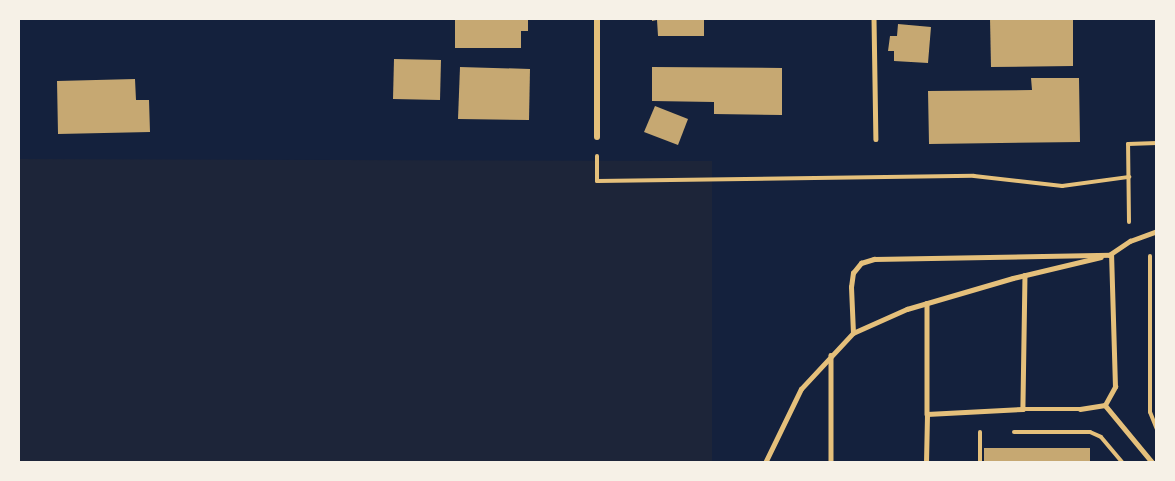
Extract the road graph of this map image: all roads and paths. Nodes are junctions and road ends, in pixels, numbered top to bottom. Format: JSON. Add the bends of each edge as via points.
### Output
{"nodes":[{"id":1,"x":597,"y":18,"type":"edge"},
{"id":2,"x":874,"y":18,"type":"edge"},
{"id":3,"x":597,"y":137,"type":"joint"},
{"id":4,"x":876,"y":139,"type":"dead end"},
{"id":5,"x":1157,"y":142,"type":"edge"},
{"id":6,"x":1129,"y":177,"type":"junction"},
{"id":7,"x":1129,"y":211,"type":"dead end"},
{"id":8,"x":1157,"y":231,"type":"edge"},
{"id":9,"x":1111,"y":255,"type":"junction"},
{"id":10,"x":1150,"y":256,"type":"dead end"},
{"id":11,"x":1025,"y":275,"type":"junction"},
{"id":12,"x":927,"y":303,"type":"junction"},
{"id":13,"x":853,"y":333,"type":"junction"},
{"id":14,"x":831,"y":355,"type":"junction"},
{"id":15,"x":1106,"y":405,"type":"junction"},
{"id":16,"x":1023,"y":409,"type":"junction"},
{"id":17,"x":927,"y":414,"type":"junction"},
{"id":18,"x":1157,"y":429,"type":"edge"},
{"id":19,"x":970,"y":432,"type":"dead end"},
{"id":20,"x":980,"y":432,"type":"junction"},
{"id":21,"x":991,"y":432,"type":"dead end"},
{"id":22,"x":1002,"y":432,"type":"dead end"},
{"id":23,"x":765,"y":463,"type":"edge"},
{"id":24,"x":831,"y":463,"type":"edge"},
{"id":25,"x":926,"y":463,"type":"edge"},
{"id":26,"x":980,"y":463,"type":"edge"},
{"id":27,"x":1123,"y":463,"type":"edge"},
{"id":28,"x":1153,"y":463,"type":"edge"}],
"edges":[{"from":1,"to":3,"type":"street"},
{"from":2,"to":4,"type":"lane"},
{"from":3,"to":6,"type":"path","via":[[597,181],[974,176],[1062,186]]},
{"from":5,"to":6,"type":"path","via":[[1128,144]]},
{"from":6,"to":7,"type":"path"},
{"from":8,"to":9,"type":"lane","via":[[1130,241]]},
{"from":9,"to":11,"type":"lane"},
{"from":9,"to":13,"type":"lane","via":[[874,259],[861,263],[853,273]]},
{"from":9,"to":15,"type":"lane","via":[[1115,387]]},
{"from":10,"to":18,"type":"path","via":[[1150,412]]},
{"from":11,"to":12,"type":"lane"},
{"from":11,"to":16,"type":"lane"},
{"from":12,"to":13,"type":"lane"},
{"from":12,"to":17,"type":"lane"},
{"from":13,"to":14,"type":"lane"},
{"from":14,"to":23,"type":"lane","via":[[801,389]]},
{"from":14,"to":24,"type":"lane"},
{"from":15,"to":16,"type":"lane"},
{"from":15,"to":28,"type":"lane"},
{"from":16,"to":17,"type":"lane"},
{"from":17,"to":25,"type":"lane"},
{"from":19,"to":20,"type":"path"},
{"from":20,"to":21,"type":"path"},
{"from":20,"to":26,"type":"path"},
{"from":22,"to":27,"type":"path","via":[[1090,432],[1101,437]]}]}
